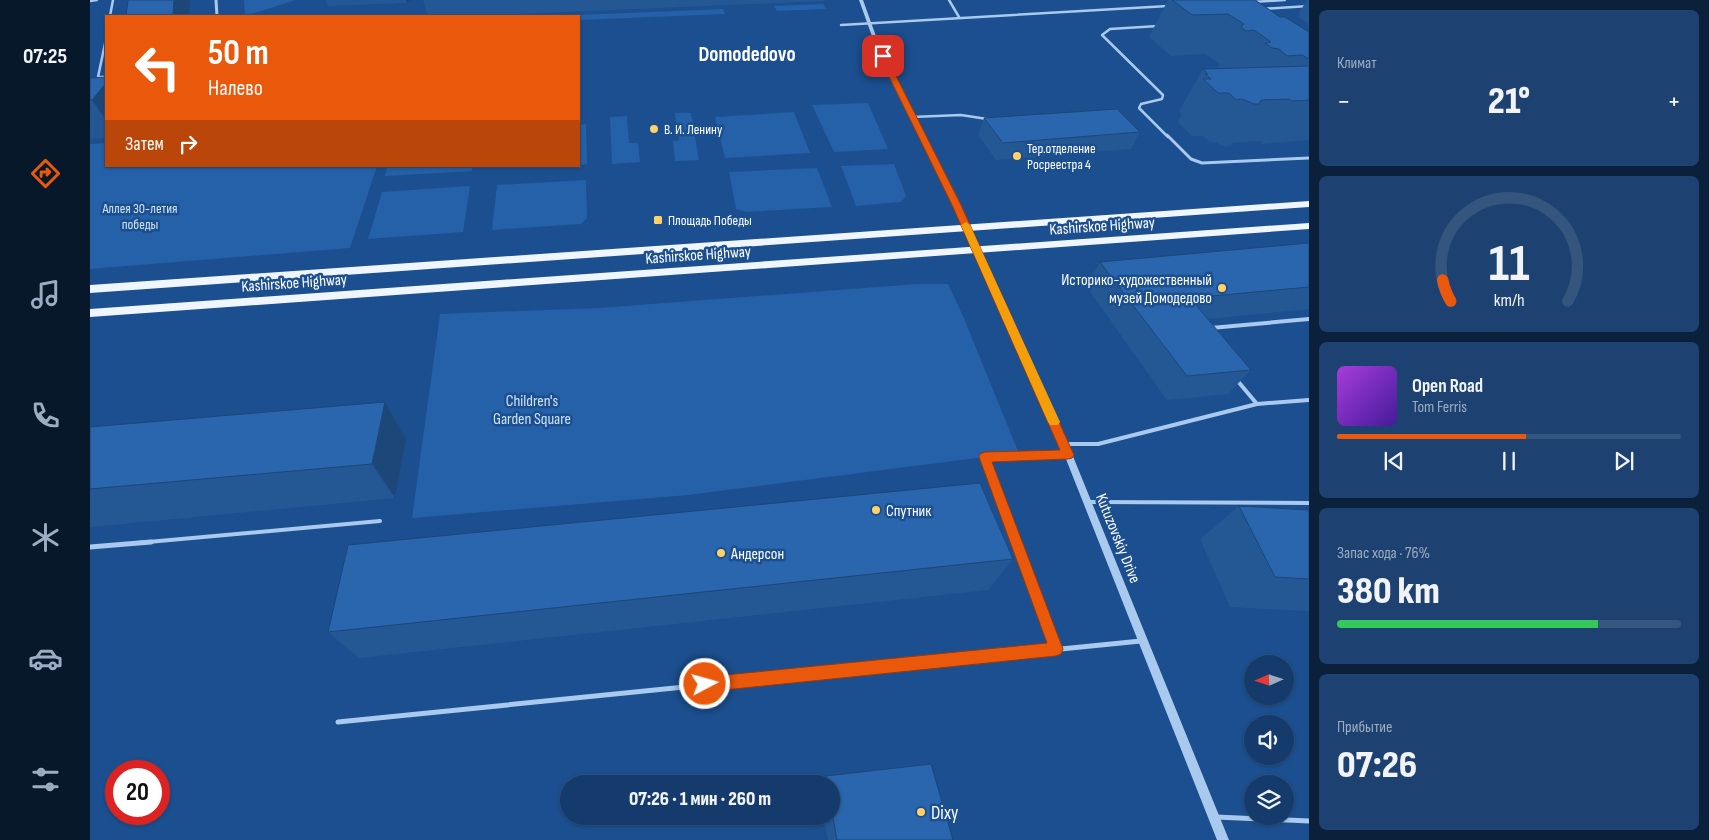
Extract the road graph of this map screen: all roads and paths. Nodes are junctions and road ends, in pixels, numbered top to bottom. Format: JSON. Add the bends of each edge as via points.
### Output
{"nodes":[{"id":1,"x":97,"y":0,"type":"edge"},
{"id":2,"x":113,"y":0,"type":"edge"},
{"id":3,"x":216,"y":0,"type":"edge"},
{"id":4,"x":861,"y":0,"type":"edge"},
{"id":5,"x":949,"y":0,"type":"edge"},
{"id":6,"x":1285,"y":0,"type":"edge"},
{"id":7,"x":90,"y":1,"type":"edge"},
{"id":8,"x":1168,"y":6,"type":"dead end"},
{"id":9,"x":1251,"y":6,"type":"edge"},
{"id":10,"x":1309,"y":6,"type":"edge"},
{"id":11,"x":110,"y":15,"type":"edge"},
{"id":12,"x":217,"y":15,"type":"edge"},
{"id":13,"x":1264,"y":15,"type":"edge"},
{"id":14,"x":959,"y":17,"type":"junction"},
{"id":15,"x":869,"y":22,"type":"junction"},
{"id":16,"x":841,"y":25,"type":"dead end"},
{"id":17,"x":1164,"y":26,"type":"dead end"},
{"id":18,"x":105,"y":44,"type":"edge"},
{"id":19,"x":105,"y":77,"type":"edge"},
{"id":20,"x":912,"y":117,"type":"junction"},
{"id":21,"x":991,"y":120,"type":"edge"},
{"id":22,"x":1309,"y":158,"type":"edge"},
{"id":23,"x":1309,"y":204,"type":"edge"},
{"id":24,"x":1309,"y":226,"type":"edge"},
{"id":25,"x":967,"y":228,"type":"junction"},
{"id":26,"x":977,"y":251,"type":"junction"},
{"id":27,"x":90,"y":289,"type":"edge"},
{"id":28,"x":90,"y":313,"type":"edge"},
{"id":29,"x":1309,"y":319,"type":"edge"},
{"id":30,"x":1204,"y":328,"type":"edge"},
{"id":31,"x":1232,"y":374,"type":"edge"},
{"id":32,"x":1309,"y":400,"type":"edge"},
{"id":33,"x":1257,"y":404,"type":"junction"},
{"id":34,"x":1064,"y":444,"type":"junction"},
{"id":35,"x":1068,"y":455,"type":"junction"},
{"id":36,"x":1088,"y":502,"type":"junction"},
{"id":37,"x":1309,"y":503,"type":"edge"},
{"id":38,"x":380,"y":521,"type":"dead end"},
{"id":39,"x":90,"y":547,"type":"edge"},
{"id":40,"x":1144,"y":641,"type":"junction"},
{"id":41,"x":1056,"y":649,"type":"junction"},
{"id":42,"x":338,"y":722,"type":"dead end"},
{"id":43,"x":1215,"y":817,"type":"junction"},
{"id":44,"x":1309,"y":821,"type":"edge"},
{"id":45,"x":1224,"y":840,"type":"edge"}],
"edges":[{"from":1,"to":7,"type":"lane"},
{"from":2,"to":11,"type":"lane"},
{"from":3,"to":12,"type":"street"},
{"from":4,"to":15,"type":"street"},
{"from":5,"to":14,"type":"lane"},
{"from":6,"to":9,"type":"lane","via":[[1246,2]]},
{"from":8,"to":14,"type":"lane"},
{"from":10,"to":13,"type":"lane","via":[[1256,10]]},
{"from":14,"to":15,"type":"lane"},
{"from":15,"to":16,"type":"lane"},
{"from":15,"to":20,"type":"street"},
{"from":17,"to":22,"type":"lane","via":[[1110,30],[1102,35],[1163,95],[1162,99],[1142,104],[1139,108],[1187,156],[1196,162],[1212,164]]},
{"from":18,"to":19,"type":"lane","via":[[98,77]]},
{"from":20,"to":21,"type":"lane","via":[[961,115]]},
{"from":20,"to":25,"type":"street"},
{"from":23,"to":25,"type":"main road","name":"Kashirskoe Highway"},
{"from":24,"to":26,"type":"main road","name":"Kashirskoe Highway"},
{"from":25,"to":26,"type":"street","name":"Kutuzovskiy Drive"},
{"from":25,"to":27,"type":"main road","name":"Kashirskoe Highway"},
{"from":26,"to":28,"type":"main road","name":"Kashirskoe Highway"},
{"from":26,"to":34,"type":"street","name":"Kutuzovskiy Drive"},
{"from":29,"to":30,"type":"lane"},
{"from":31,"to":33,"type":"lane"},
{"from":32,"to":33,"type":"lane"},
{"from":33,"to":34,"type":"lane","via":[[1098,444]]},
{"from":34,"to":35,"type":"street","name":"Kutuzovskiy Drive"},
{"from":35,"to":36,"type":"street","name":"Kutuzovskiy Drive"},
{"from":35,"to":41,"type":"lane","via":[[985,457]]},
{"from":36,"to":37,"type":"lane"},
{"from":36,"to":40,"type":"street","name":"Kutuzovskiy Drive"},
{"from":38,"to":39,"type":"lane"},
{"from":40,"to":41,"type":"lane"},
{"from":40,"to":43,"type":"street","name":"Kutuzovskiy Drive"},
{"from":41,"to":42,"type":"lane"},
{"from":43,"to":44,"type":"lane"},
{"from":43,"to":45,"type":"street","name":"Kutuzovskiy Drive"}]}
